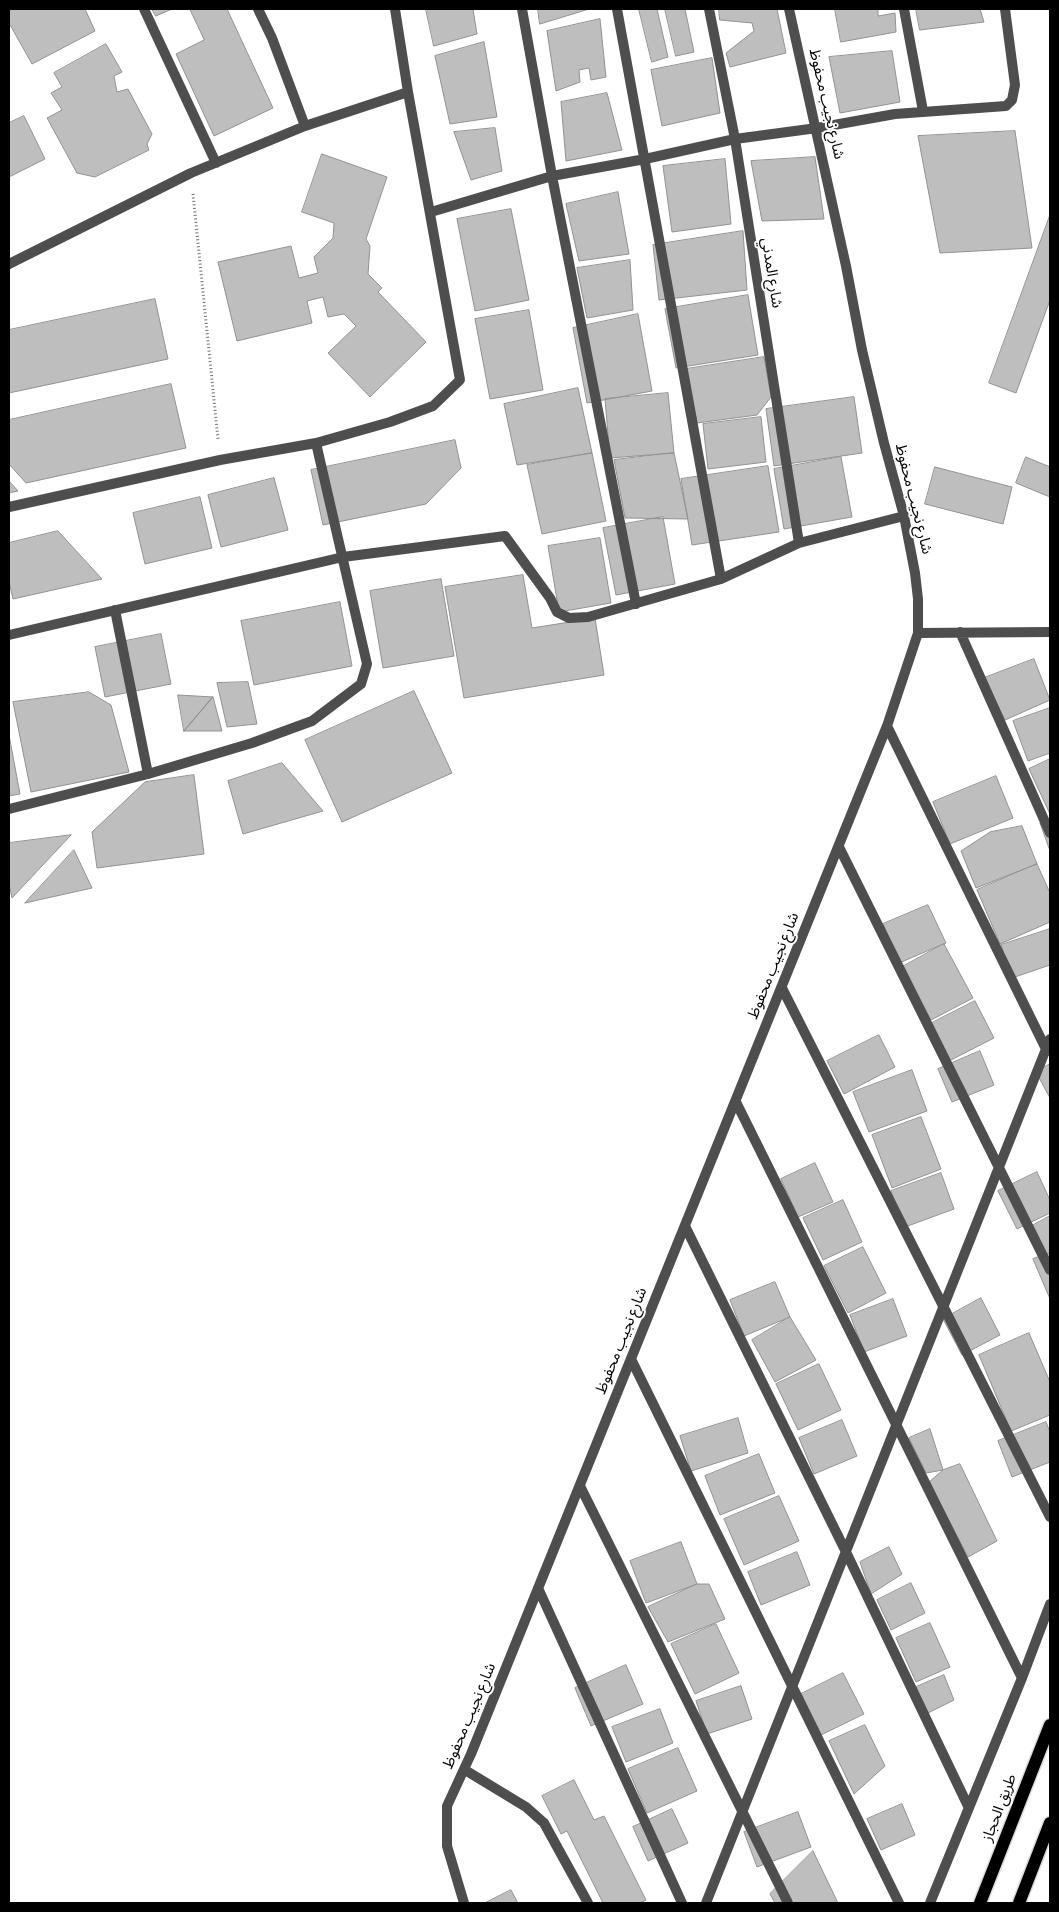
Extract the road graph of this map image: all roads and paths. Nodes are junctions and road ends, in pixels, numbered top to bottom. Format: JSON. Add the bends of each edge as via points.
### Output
{"nodes":[{"id":1,"x":144,"y":9,"type":"edge"},
{"id":2,"x":258,"y":9,"type":"edge"},
{"id":3,"x":395,"y":9,"type":"edge"},
{"id":4,"x":522,"y":9,"type":"edge"},
{"id":5,"x":617,"y":9,"type":"edge"},
{"id":6,"x":709,"y":9,"type":"edge"},
{"id":7,"x":789,"y":9,"type":"edge"},
{"id":8,"x":904,"y":9,"type":"edge"},
{"id":9,"x":1004,"y":9,"type":"edge"},
{"id":10,"x":408,"y":92,"type":"junction"},
{"id":11,"x":923,"y":111,"type":"junction"},
{"id":12,"x":305,"y":126,"type":"junction"},
{"id":13,"x":817,"y":128,"type":"junction"},
{"id":14,"x":735,"y":139,"type":"junction"},
{"id":15,"x":645,"y":159,"type":"junction"},
{"id":16,"x":216,"y":163,"type":"junction"},
{"id":17,"x":191,"y":173,"type":"junction"},
{"id":18,"x":552,"y":176,"type":"junction"},
{"id":19,"x":431,"y":212,"type":"junction"},
{"id":20,"x":9,"y":264,"type":"edge"},
{"id":21,"x":316,"y":443,"type":"junction"},
{"id":22,"x":220,"y":460,"type":"junction"},
{"id":23,"x":9,"y":507,"type":"edge"},
{"id":24,"x":904,"y":516,"type":"junction"},
{"id":25,"x":799,"y":543,"type":"junction"},
{"id":26,"x":343,"y":557,"type":"junction"},
{"id":27,"x":721,"y":579,"type":"junction"},
{"id":28,"x":636,"y":604,"type":"junction"},
{"id":29,"x":115,"y":610,"type":"junction"},
{"id":30,"x":960,"y":632,"type":"junction"},
{"id":31,"x":1050,"y":632,"type":"edge"},
{"id":32,"x":918,"y":633,"type":"junction"},
{"id":33,"x":9,"y":635,"type":"edge"},
{"id":34,"x":888,"y":726,"type":"junction"},
{"id":35,"x":148,"y":774,"type":"junction"},
{"id":36,"x":9,"y":809,"type":"edge"},
{"id":37,"x":1050,"y":833,"type":"edge"},
{"id":38,"x":839,"y":847,"type":"junction"},
{"id":39,"x":782,"y":988,"type":"junction"},
{"id":40,"x":1049,"y":1048,"type":"edge"},
{"id":41,"x":736,"y":1102,"type":"junction"},
{"id":42,"x":999,"y":1166,"type":"junction"},
{"id":43,"x":686,"y":1226,"type":"junction"},
{"id":44,"x":1050,"y":1270,"type":"edge"},
{"id":45,"x":944,"y":1305,"type":"junction"},
{"id":46,"x":631,"y":1359,"type":"junction"},
{"id":47,"x":896,"y":1425,"type":"junction"},
{"id":48,"x":580,"y":1486,"type":"junction"},
{"id":49,"x":1050,"y":1517,"type":"edge"},
{"id":50,"x":846,"y":1552,"type":"junction"},
{"id":51,"x":538,"y":1588,"type":"junction"},
{"id":52,"x":1050,"y":1604,"type":"edge"},
{"id":53,"x":1022,"y":1678,"type":"junction"},
{"id":54,"x":792,"y":1686,"type":"junction"},
{"id":55,"x":1050,"y":1725,"type":"edge"},
{"id":56,"x":465,"y":1770,"type":"junction"},
{"id":57,"x":968,"y":1806,"type":"junction"},
{"id":58,"x":742,"y":1811,"type":"junction"},
{"id":59,"x":1050,"y":1823,"type":"edge"},
{"id":60,"x":464,"y":1903,"type":"edge"},
{"id":61,"x":588,"y":1903,"type":"edge"},
{"id":62,"x":682,"y":1903,"type":"edge"},
{"id":63,"x":706,"y":1903,"type":"edge"},
{"id":64,"x":788,"y":1903,"type":"edge"},
{"id":65,"x":899,"y":1903,"type":"edge"},
{"id":66,"x":930,"y":1903,"type":"edge"},
{"id":67,"x":980,"y":1903,"type":"edge"},
{"id":68,"x":1019,"y":1903,"type":"edge"}],
"edges":[{"from":1,"to":16,"type":"street"},
{"from":2,"to":12,"type":"street"},
{"from":3,"to":10,"type":"street"},
{"from":4,"to":18,"type":"street"},
{"from":5,"to":15,"type":"street"},
{"from":6,"to":14,"type":"street","name":"شارع المدني"},
{"from":7,"to":13,"type":"street","name":"شارع نجيب محفوظ"},
{"from":8,"to":11,"type":"street"},
{"from":9,"to":11,"type":"street","via":[[1016,85],[1012,100],[1006,106]]},
{"from":10,"to":12,"type":"street"},
{"from":10,"to":19,"type":"street"},
{"from":11,"to":13,"type":"street"},
{"from":12,"to":16,"type":"street"},
{"from":13,"to":14,"type":"street"},
{"from":13,"to":24,"type":"street","name":"شارع نجيب محفوظ","via":[[862,350]]},
{"from":14,"to":15,"type":"street"},
{"from":14,"to":25,"type":"street","name":"شارع المدني"},
{"from":15,"to":18,"type":"street"},
{"from":15,"to":27,"type":"street"},
{"from":16,"to":17,"type":"street"},
{"from":17,"to":20,"type":"street"},
{"from":17,"to":22,"type":"path"},
{"from":18,"to":19,"type":"street"},
{"from":18,"to":28,"type":"street"},
{"from":19,"to":21,"type":"street","via":[[460,380],[432,406]]},
{"from":21,"to":22,"type":"street"},
{"from":21,"to":26,"type":"street"},
{"from":22,"to":23,"type":"street"},
{"from":24,"to":25,"type":"street"},
{"from":24,"to":32,"type":"street","name":"شارع نجيب محفوظ","via":[[916,581]]},
{"from":25,"to":27,"type":"street"},
{"from":26,"to":28,"type":"street","via":[[505,536],[557,612],[569,618],[588,617]]},
{"from":26,"to":29,"type":"street"},
{"from":26,"to":35,"type":"street","via":[[367,664],[361,684],[312,721]]},
{"from":27,"to":28,"type":"street"},
{"from":29,"to":33,"type":"street"},
{"from":29,"to":35,"type":"street"},
{"from":30,"to":31,"type":"street"},
{"from":30,"to":32,"type":"street"},
{"from":30,"to":37,"type":"street"},
{"from":32,"to":34,"type":"street","name":"شارع نجيب محفوظ"},
{"from":34,"to":38,"type":"street","name":"شارع نجيب محفوظ"},
{"from":34,"to":40,"type":"street"},
{"from":35,"to":36,"type":"street"},
{"from":38,"to":39,"type":"street","name":"شارع نجيب محفوظ"},
{"from":38,"to":42,"type":"street"},
{"from":39,"to":41,"type":"street","name":"شارع نجيب محفوظ"},
{"from":39,"to":45,"type":"street"},
{"from":40,"to":42,"type":"street"},
{"from":41,"to":43,"type":"street","name":"شارع نجيب محفوظ"},
{"from":41,"to":47,"type":"street"},
{"from":42,"to":44,"type":"street"},
{"from":42,"to":45,"type":"street"},
{"from":43,"to":46,"type":"street","name":"شارع نجيب محفوظ"},
{"from":43,"to":50,"type":"street"},
{"from":45,"to":47,"type":"street"},
{"from":45,"to":49,"type":"street"},
{"from":46,"to":48,"type":"street","name":"شارع نجيب محفوظ"},
{"from":46,"to":54,"type":"street"},
{"from":47,"to":50,"type":"street"},
{"from":47,"to":53,"type":"street"},
{"from":48,"to":51,"type":"street","name":"شارع نجيب محفوظ"},
{"from":48,"to":58,"type":"street"},
{"from":50,"to":54,"type":"street"},
{"from":50,"to":57,"type":"street"},
{"from":51,"to":56,"type":"street","name":"شارع نجيب محفوظ"},
{"from":51,"to":62,"type":"street"},
{"from":52,"to":53,"type":"street"},
{"from":53,"to":57,"type":"street"},
{"from":54,"to":58,"type":"street"},
{"from":54,"to":65,"type":"street"},
{"from":55,"to":67,"type":"main road","name":"طريق الحجاز"},
{"from":56,"to":60,"type":"street","name":"شارع نجيب محفوظ","via":[[447,1806],[447,1846]]},
{"from":56,"to":61,"type":"street","via":[[526,1807],[544,1823]]},
{"from":57,"to":66,"type":"street"},
{"from":58,"to":63,"type":"street"},
{"from":58,"to":64,"type":"street"},
{"from":59,"to":68,"type":"main road"}]}
